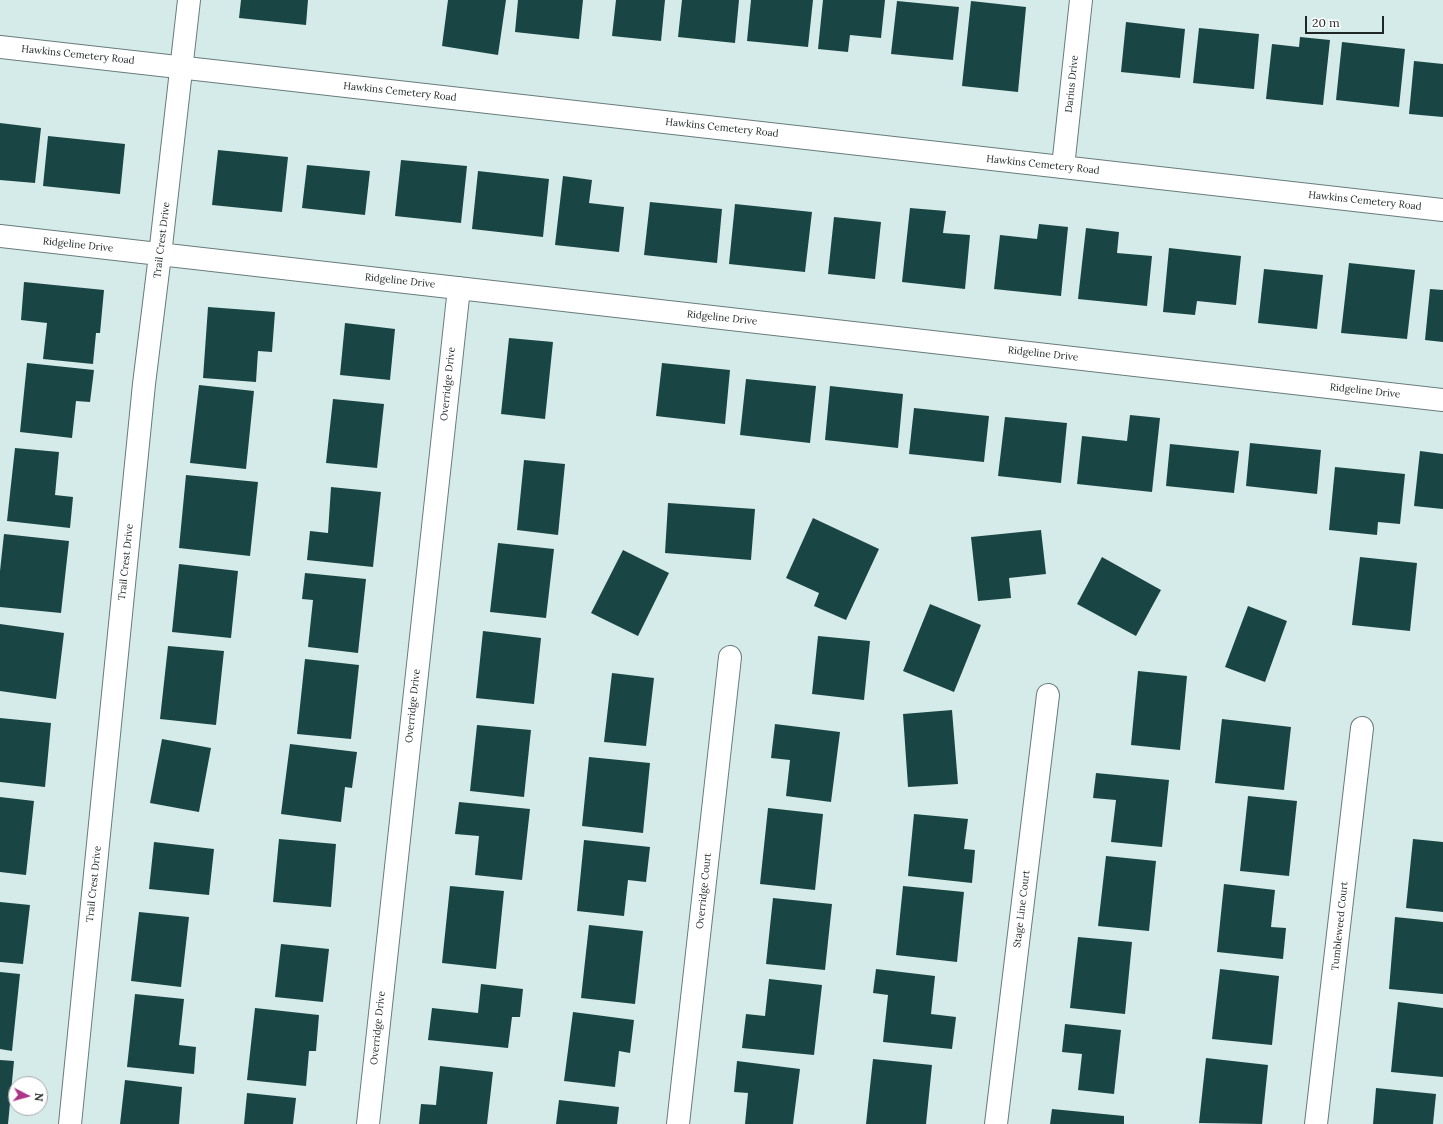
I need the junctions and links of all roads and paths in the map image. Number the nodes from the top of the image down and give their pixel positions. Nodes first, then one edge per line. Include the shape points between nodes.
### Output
1 (189, 0) edge
2 (1081, 0) edge
3 (0, 47) edge
4 (182, 67) junction
5 (1063, 167) junction
6 (1443, 210) edge
7 (0, 236) edge
8 (160, 254) junction
9 (459, 288) junction
10 (1443, 400) edge
11 (730, 658) dead end
12 (1048, 695) dead end
13 (1362, 728) dead end
14 (70, 1124) edge
15 (368, 1124) edge
16 (678, 1124) edge
17 (996, 1124) edge
18 (1316, 1124) edge

1 - 4 street, Trail Crest Drive
2 - 5 street, Darius Drive
3 - 4 street, Hawkins Cemetery Road
4 - 5 street, Hawkins Cemetery Road
4 - 8 street, Trail Crest Drive
5 - 6 street, Hawkins Cemetery Road
7 - 8 street, Ridgeline Drive
8 - 9 street, Ridgeline Drive
8 - 14 street, Trail Crest Drive via 144,384
9 - 10 street, Ridgeline Drive
9 - 15 street, Overridge Drive
11 - 16 street, Overridge Court
12 - 17 street, Stage Line Court
13 - 18 street, Tumbleweed Court

